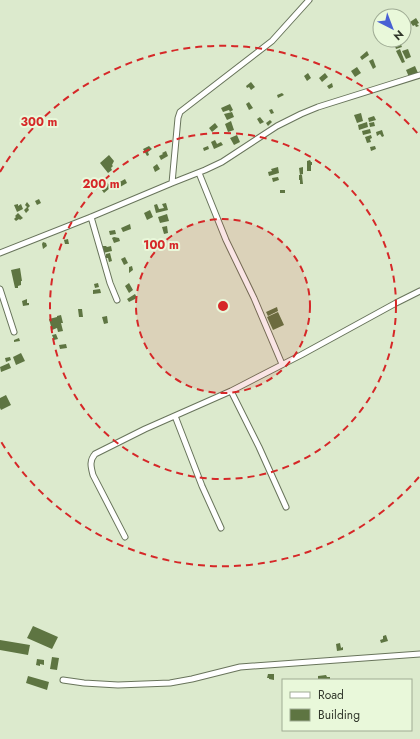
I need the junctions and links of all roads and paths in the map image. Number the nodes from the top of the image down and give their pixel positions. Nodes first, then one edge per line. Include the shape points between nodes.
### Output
1 (309, 0) edge
2 (420, 75) edge
3 (199, 172) junction
4 (172, 183) junction
5 (91, 217) junction
6 (0, 254) edge
7 (0, 289) edge
8 (420, 291) edge
9 (117, 300) dead end
10 (14, 332) dead end
11 (282, 364) junction
12 (231, 391) junction
13 (175, 416) junction
14 (286, 507) dead end
15 (221, 528) dead end
16 (124, 537) dead end
17 (420, 654) edge
18 (63, 680) dead end

1 - 4 street via 272,41 180,112
2 - 3 street via 301,114 277,126 222,162
3 - 4 street
3 - 11 street via 226,240
4 - 5 street
5 - 6 street
5 - 9 street
7 - 10 street
8 - 11 street
11 - 12 street
12 - 13 street
12 - 14 street
13 - 15 street
13 - 16 street via 95,454 91,462 93,475
17 - 18 street via 240,667 170,682 118,684

